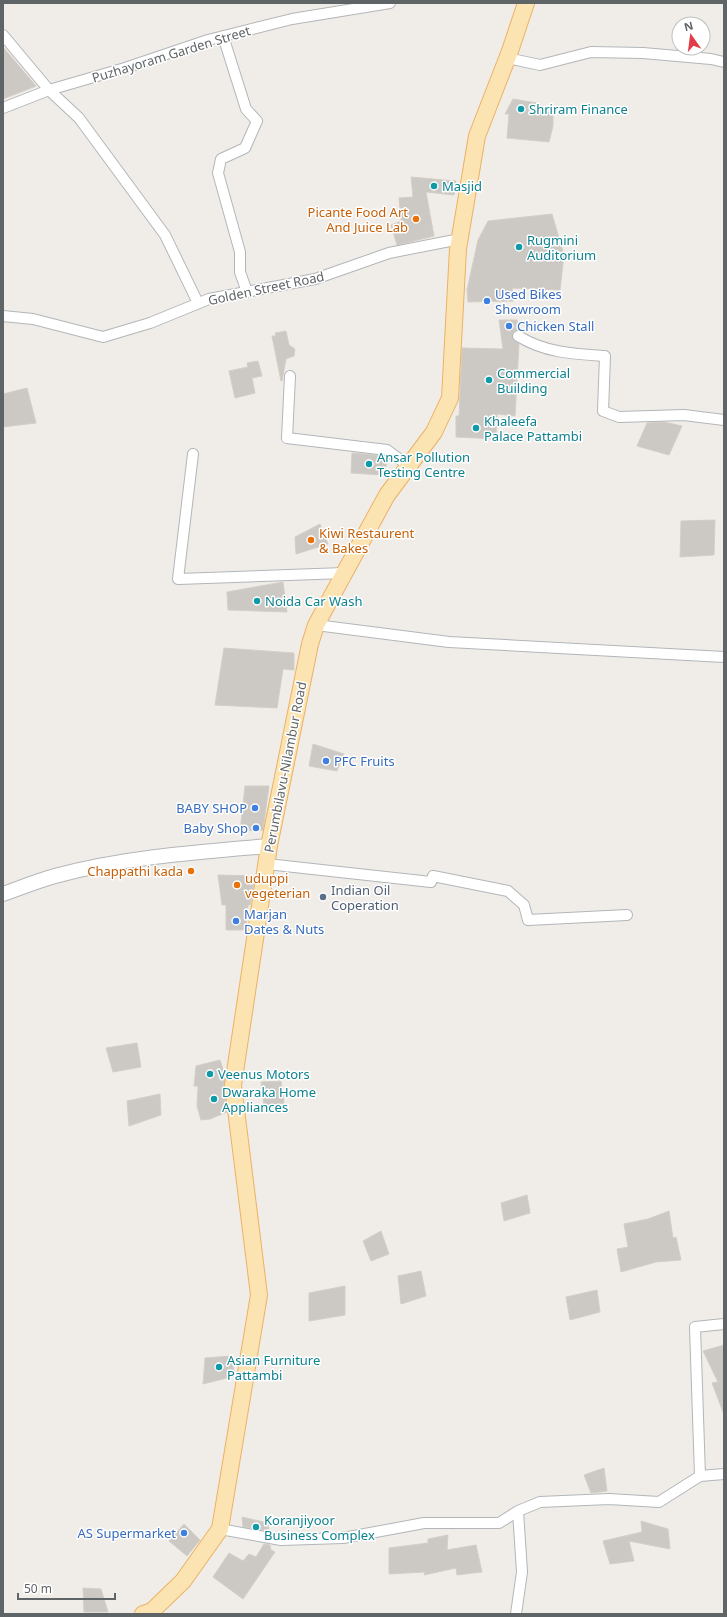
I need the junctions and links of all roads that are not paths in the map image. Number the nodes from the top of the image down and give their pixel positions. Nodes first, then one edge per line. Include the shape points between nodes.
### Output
1 (390, 3) edge
2 (526, 3) edge
3 (3, 35) edge
4 (223, 36) junction
5 (507, 58) junction
6 (724, 62) edge
7 (49, 90) junction
8 (3, 108) edge
9 (460, 239) junction
10 (247, 292) junction
11 (198, 303) junction
12 (3, 316) edge
13 (518, 336) dead end
14 (290, 376) dead end
15 (724, 420) edge
16 (193, 454) dead end
17 (409, 466) junction
18 (344, 574) junction
19 (316, 624) junction
20 (724, 657) edge
21 (269, 846) junction
22 (267, 864) junction
23 (3, 894) edge
24 (627, 915) dead end
25 (724, 1324) edge
26 (724, 1474) edge
27 (700, 1476) junction
28 (518, 1511) junction
29 (220, 1529) junction
30 (144, 1614) edge
31 (516, 1614) edge

1 - 4 street, Puzhayoram Garden Street via 292,19
2 - 5 main road, Perumbilavu-Nilambur Road
3 - 7 street
4 - 7 street, Puzhayoram Garden Street
4 - 10 street via 246,109 257,121 245,148 221,159 218,173 240,252 240,272
5 - 6 street via 540,65 592,52 711,58
5 - 9 main road, Perumbilavu-Nilambur Road via 477,136
7 - 8 street, Puzhayoram Garden Street
7 - 11 street via 79,118 165,235
9 - 10 street, Golden Street Road via 390,253 315,279
9 - 17 main road, Perumbilavu-Nilambur Road via 450,398 434,432
10 - 11 street, Golden Street Road
11 - 12 street, Golden Street Road via 150,323 103,337 33,319
13 - 15 street via 533,345 563,354 605,356 603,411 619,417 684,415
14 - 17 street via 287,438 387,450
16 - 18 street via 178,579
17 - 18 main road, Perumbilavu-Nilambur Road via 387,495
18 - 19 main road, Perumbilavu-Nilambur Road
19 - 20 street via 449,642
19 - 21 main road, Perumbilavu-Nilambur Road
21 - 22 main road, Perumbilavu-Nilambur Road
21 - 23 main road via 170,855 106,865 55,876
22 - 24 street via 431,882 432,876 508,891 524,905 528,920
22 - 29 main road, Perumbilavu-Nilambur Road via 233,1085 259,1295
25 - 27 street via 695,1326
26 - 27 street
27 - 28 street via 659,1502 609,1499 540,1502
28 - 29 street via 499,1523 424,1523 343,1538 281,1540
28 - 31 street via 522,1572
29 - 30 main road, Perumbilavu-Nilambur Road via 183,1581 152,1611

